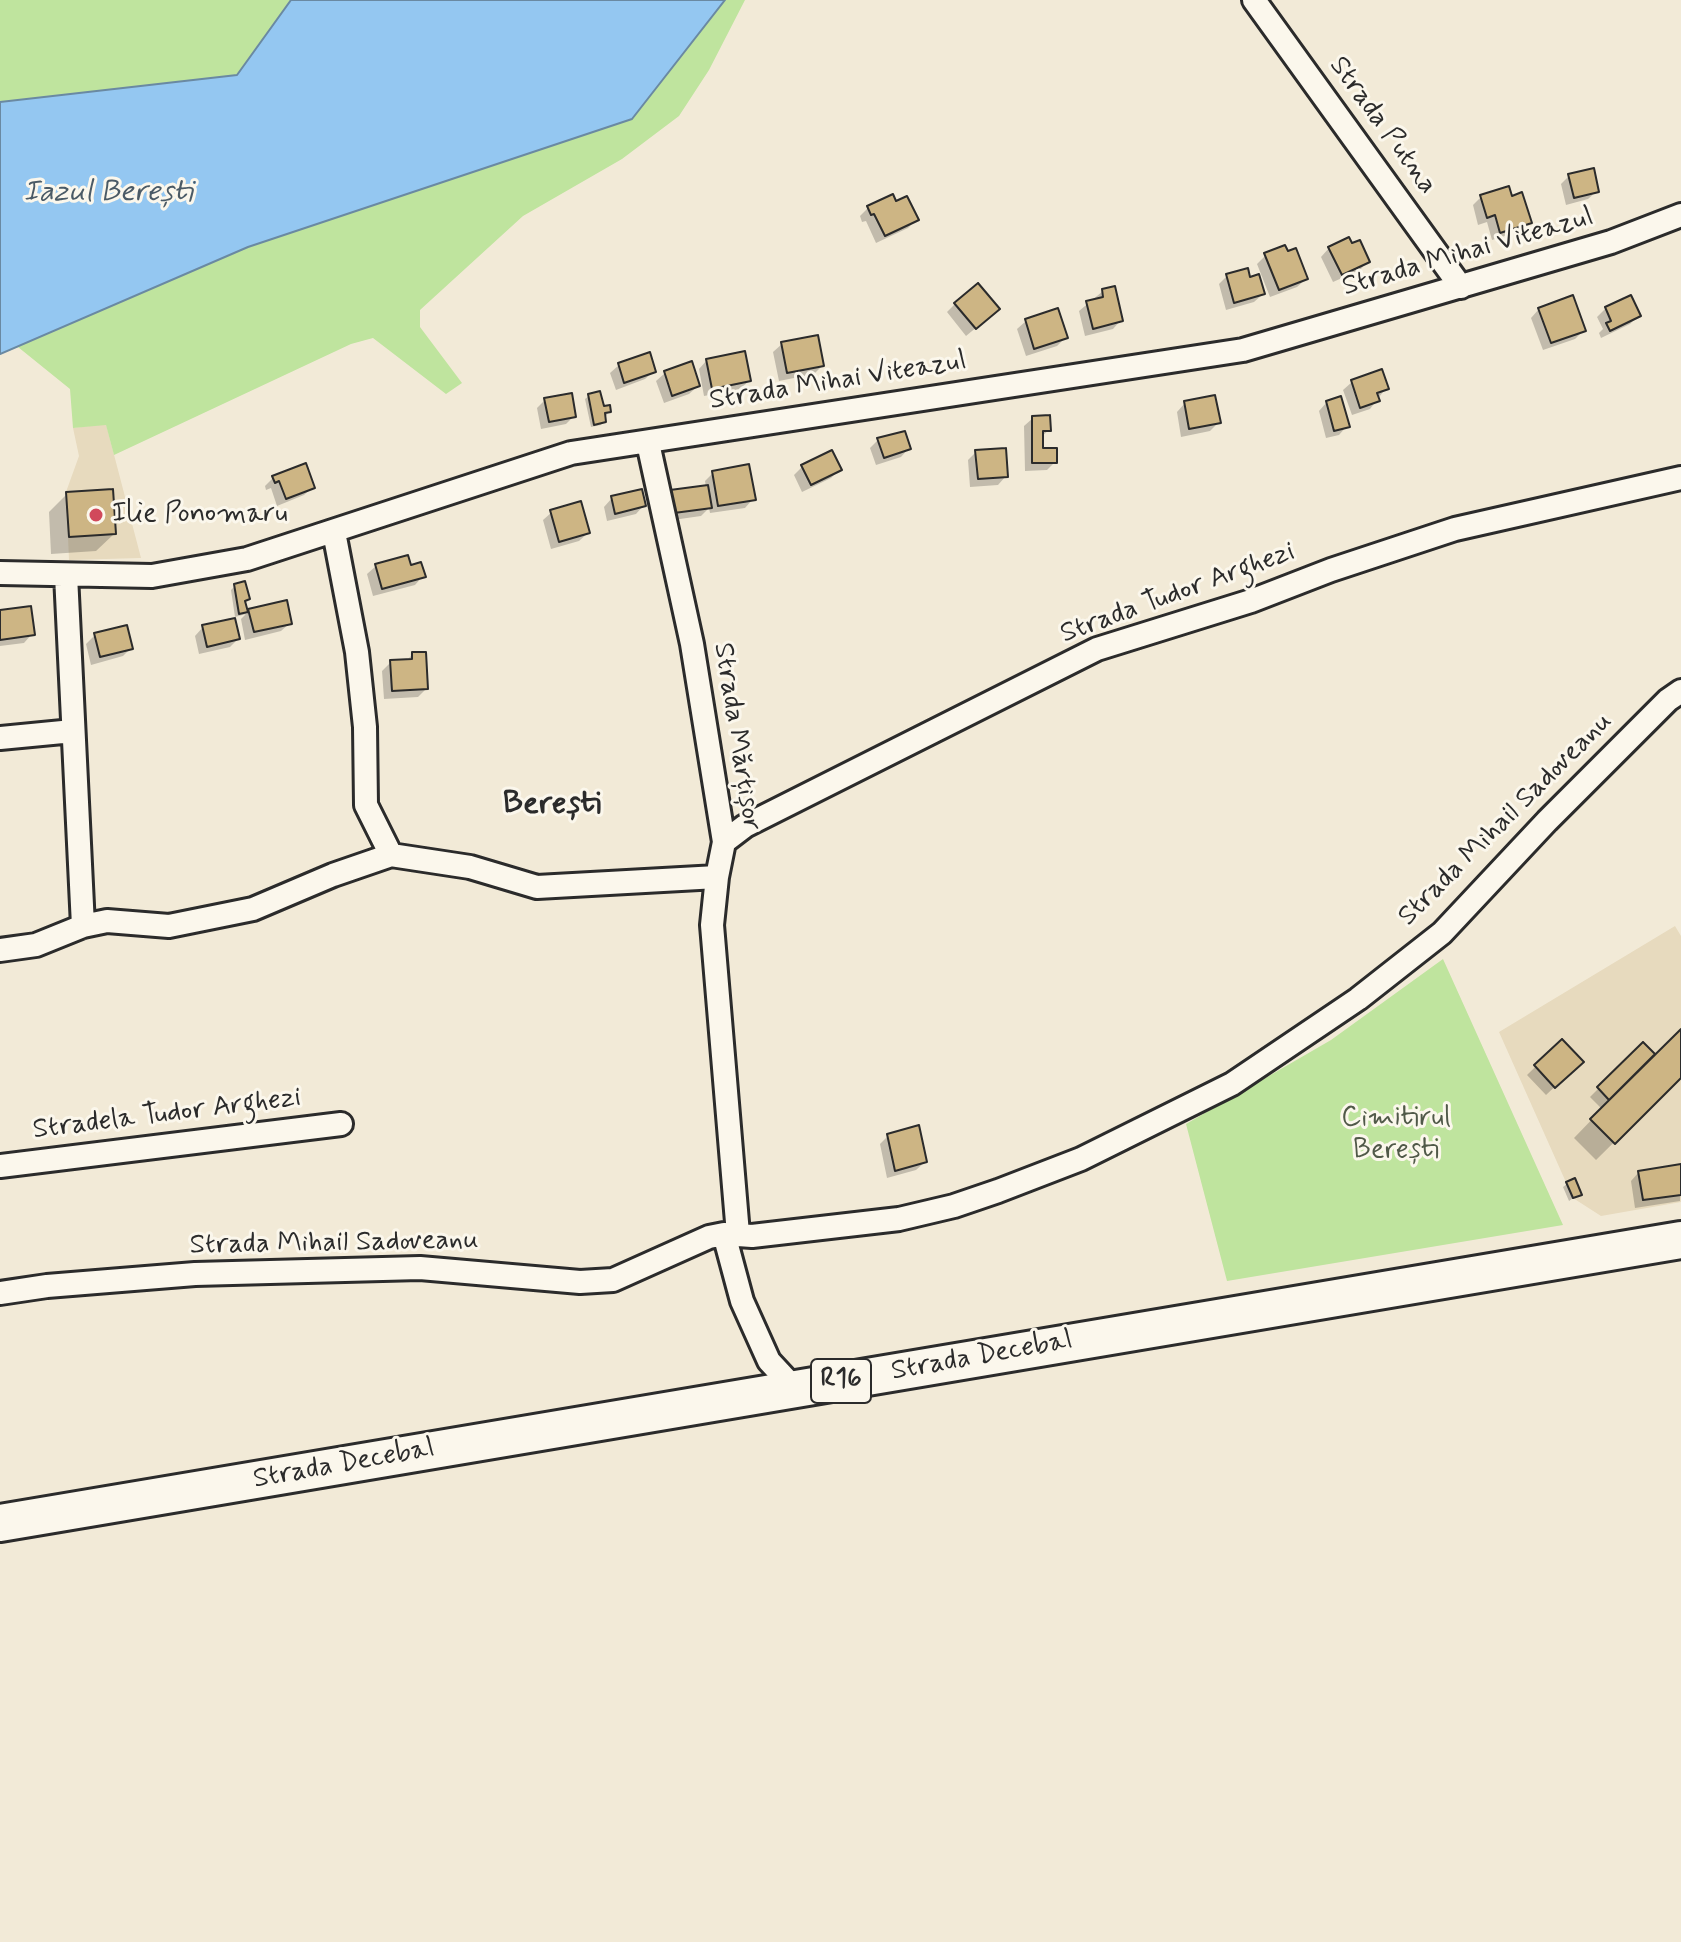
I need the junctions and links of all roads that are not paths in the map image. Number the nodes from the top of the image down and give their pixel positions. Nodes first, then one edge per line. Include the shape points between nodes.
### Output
1 (1254, 0) edge
2 (1681, 215) edge
3 (1461, 287) junction
4 (648, 443) junction
5 (1681, 478) edge
6 (334, 532) junction
7 (0, 573) edge
8 (66, 575) junction
9 (1681, 691) edge
10 (73, 731) junction
11 (0, 738) edge
12 (724, 842) junction
13 (391, 855) junction
14 (717, 877) junction
15 (83, 926) junction
16 (0, 950) edge
17 (341, 1124) dead end
18 (0, 1166) edge
19 (731, 1234) junction
20 (1681, 1240) edge
21 (0, 1293) edge
22 (795, 1389) junction
23 (0, 1523) edge

1 - 3 street, Strada Putna
2 - 3 street, Strada Mihai Viteazul
3 - 4 street, Strada Mihai Viteazul via 1243,350
4 - 6 street, Strada Mihai Viteazul via 571,453
4 - 12 street, Strada Mărțișor via 692,644
5 - 12 street, Strada Tudor Arghezi via 1455,529 1097,649 745,826
6 - 8 street, Strada Mihai Viteazul via 247,559 152,576
6 - 13 street via 357,652 366,805
7 - 8 street, Strada Mihai Viteazul
8 - 10 street
9 - 19 street, Strada Mihail Sadoveanu via 1442,933 1358,999 1232,1084 1081,1159 954,1206 899,1219
10 - 11 street
10 - 15 street
12 - 14 street, Strada Mărțișor
13 - 14 street via 470,867 537,887
13 - 15 street via 253,909 169,926 107,921
14 - 19 street, Strada Mărțișor via 712,925
15 - 16 street via 36,945
17 - 18 street, Stradela Tudor Arghezi
19 - 21 street, Strada Mihail Sadoveanu via 690,1244 613,1280 580,1282 420,1268 195,1274
19 - 22 street, Strada Mărțișor via 742,1301 769,1361
20 - 22 main road, Strada Decebal / R16
22 - 23 main road, Strada Decebal / R16

